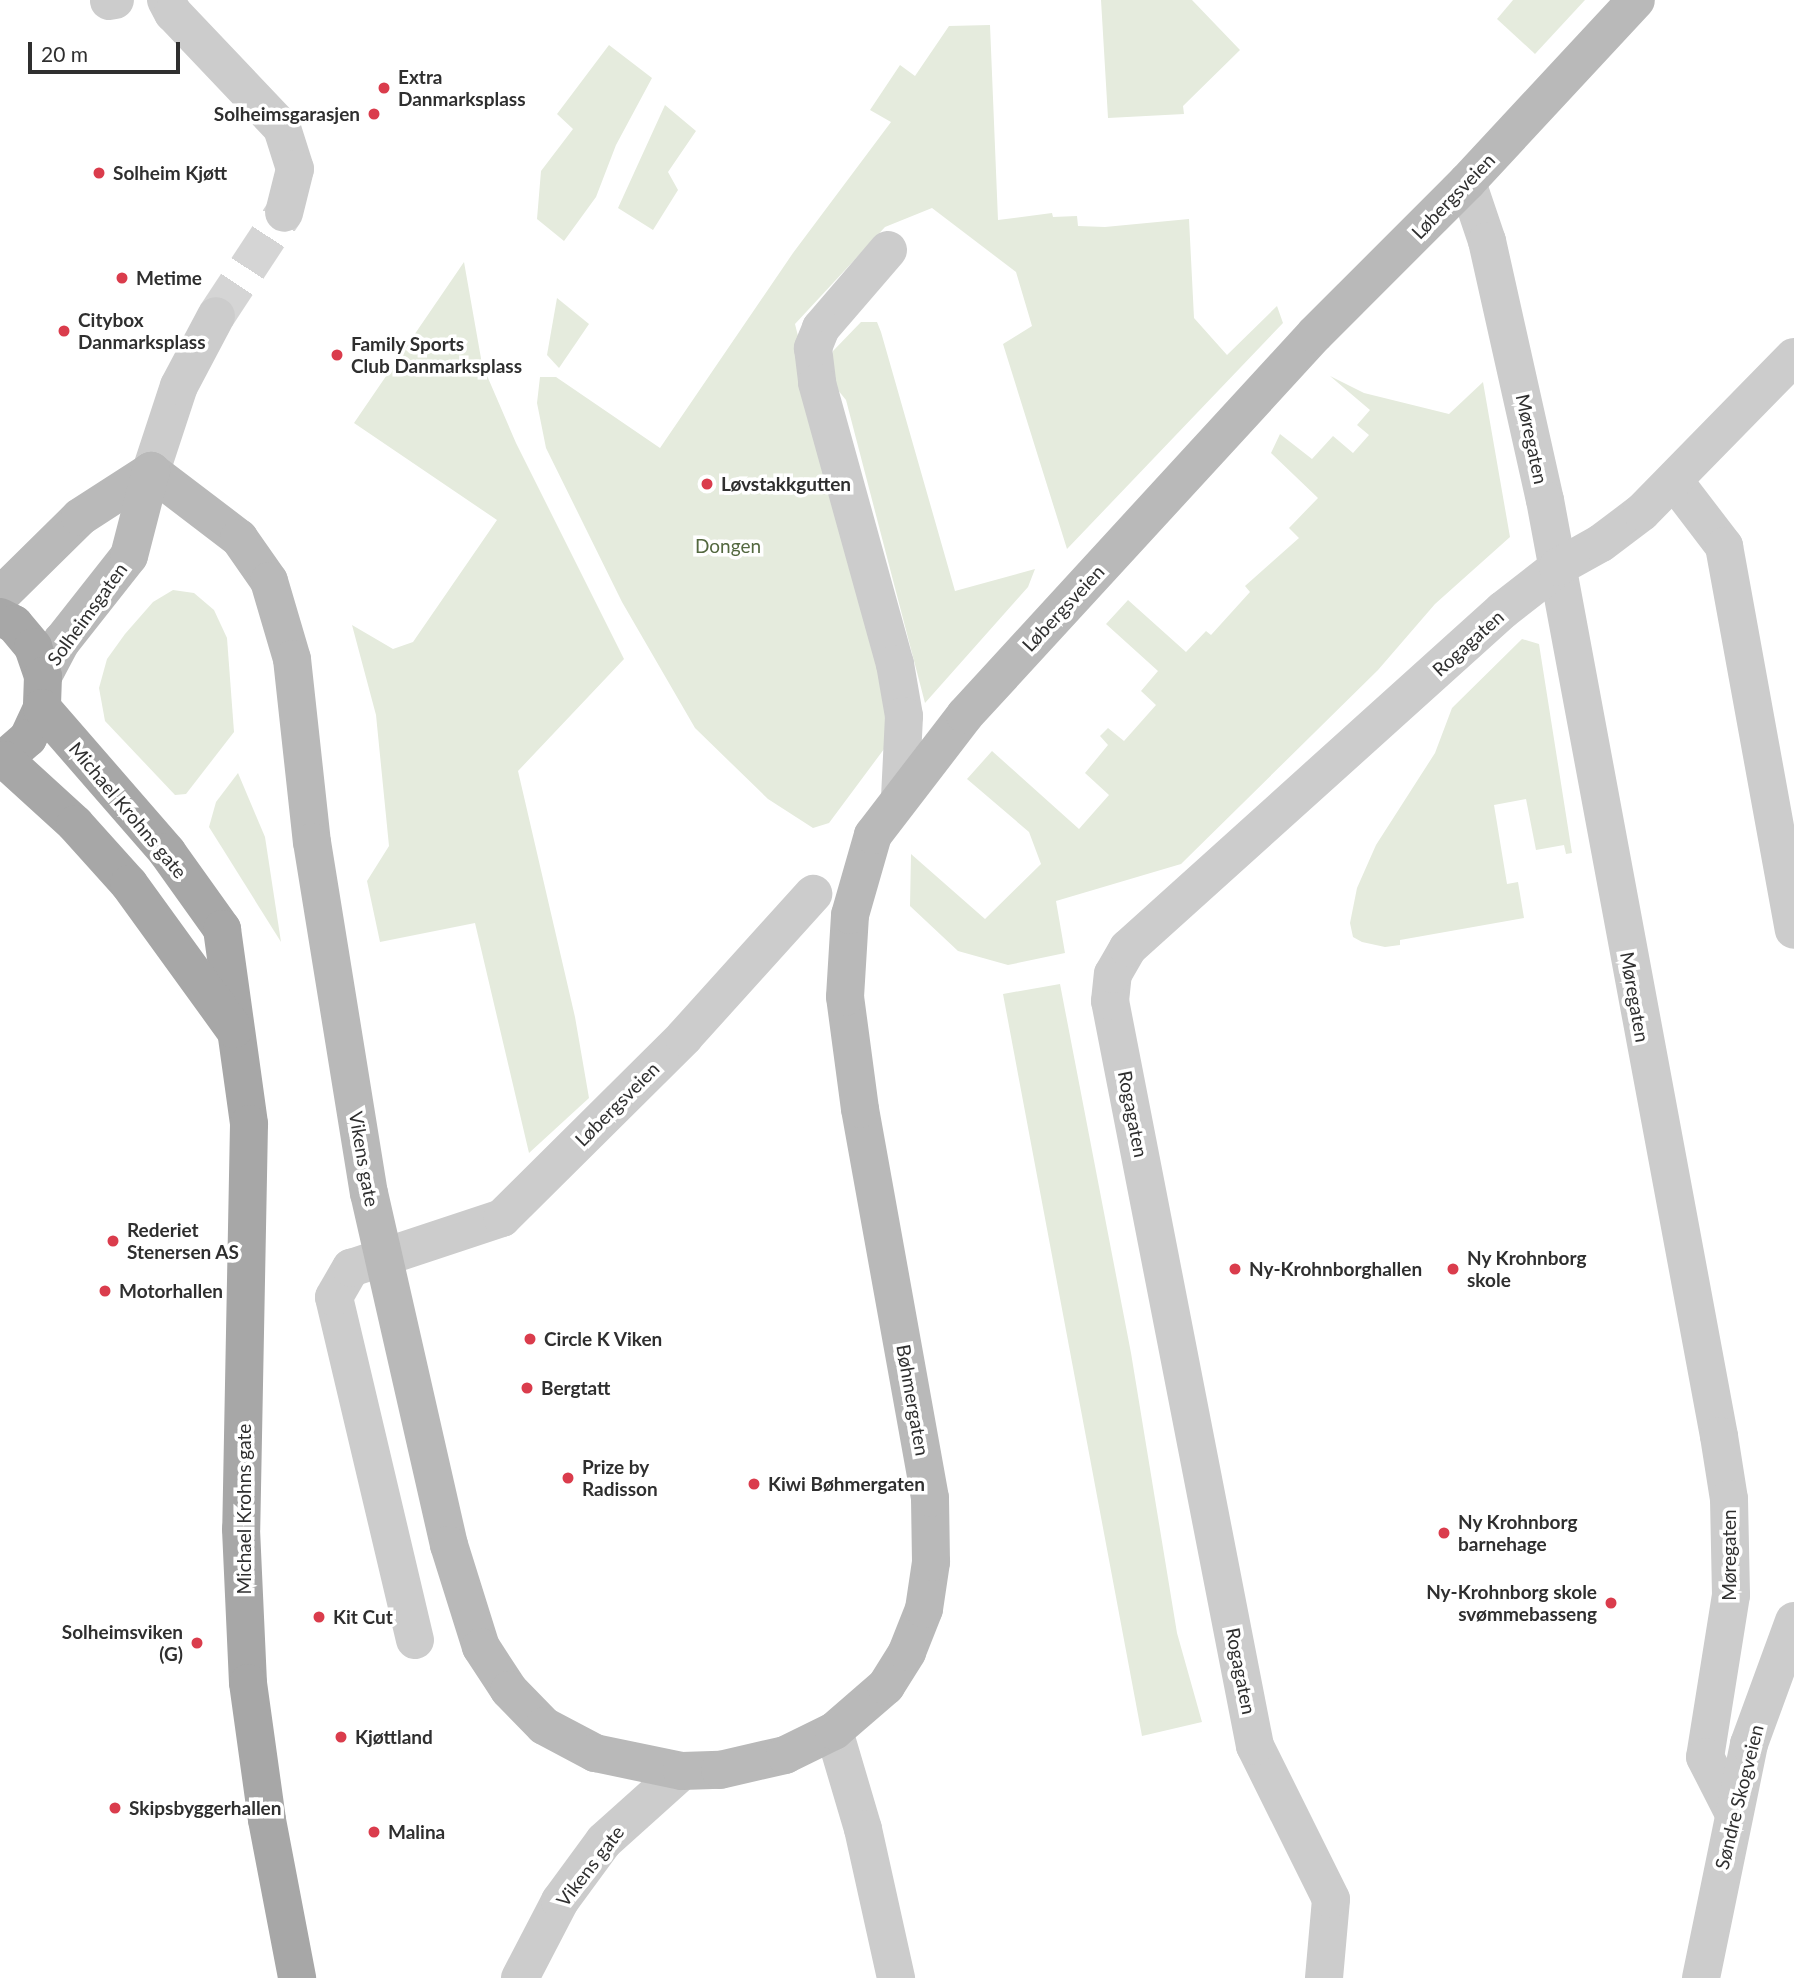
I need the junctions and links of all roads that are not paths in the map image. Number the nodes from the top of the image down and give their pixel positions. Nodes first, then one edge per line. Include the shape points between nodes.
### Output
1 (166, 0) edge
2 (1636, 0) edge
3 (1468, 182) junction
4 (284, 213) tunnel mouth
5 (888, 250) dead end
6 (216, 316) tunnel mouth
7 (1794, 357) edge
8 (151, 471) junction
9 (1675, 482) junction
10 (1558, 567) junction
11 (0, 596) edge
12 (0, 617) edge
13 (42, 692) junction
14 (2, 761) edge
15 (900, 797) junction
16 (813, 894) dead end
17 (1794, 930) edge
18 (239, 1036) junction
19 (384, 1258) junction
20 (1794, 1621) edge
21 (415, 1640) dead end
22 (834, 1731) junction
23 (682, 1771) junction
24 (1732, 1810) junction
25 (297, 1978) edge
26 (520, 1978) edge
27 (896, 1978) edge
28 (1324, 1978) edge
29 (1701, 1978) edge

1 - 4 street via 173,13 282,128 295,169
2 - 3 street, Løbergsveien
3 - 10 street, Møregaten via 1515,357
3 - 15 street, Løbergsveien via 1306,343 965,715
5 - 15 street via 821,328 813,348 817,383 895,664 904,716
6 - 8 street, Solheimsgaten via 179,386
7 - 9 street, Rogagaten
8 - 11 street via 80,517
8 - 13 street, Solheimsgaten via 129,556 62,641
8 - 19 street, Vikens gate via 239,538 269,581 292,659 314,855 369,1193
9 - 10 street, Rogagaten via 1601,543
9 - 17 street via 1724,545
10 - 24 street, Møregaten via 1729,1499 1731,1595 1705,1757 1707,1770
10 - 28 street, Rogagaten via 1503,610 1128,948 1113,974 1110,1001 1255,1746 1331,1899
12 - 13 main road, Michael Krohns gate via 14,624 33,647
13 - 14 main road via 28,738
13 - 18 main road, Michael Krohns gate via 222,929
14 - 18 main road, Michael Krohns gate via 75,824 129,884
15 - 22 street, Bøhmergaten via 873,835 858,877 850,915 845,997 860,1109 930,1498 931,1562 924,1609 907,1652 886,1686
16 - 19 street, Løbergsveien via 684,1037 502,1218
18 - 25 main road, Michael Krohns gate via 249,1124 241,1529 248,1683 267,1820
19 - 21 street, Løbergsveien via 351,1268 334,1297
19 - 23 street, Vikens gate via 449,1545 481,1647 509,1690 544,1726 595,1753
20 - 24 street, Søndre Skogveien via 1749,1744
22 - 23 street, Vikens gate via 752,1765
22 - 27 street via 863,1829
23 - 26 street, Vikens gate via 604,1841 560,1901
24 - 29 street, Søndre Skogveien

